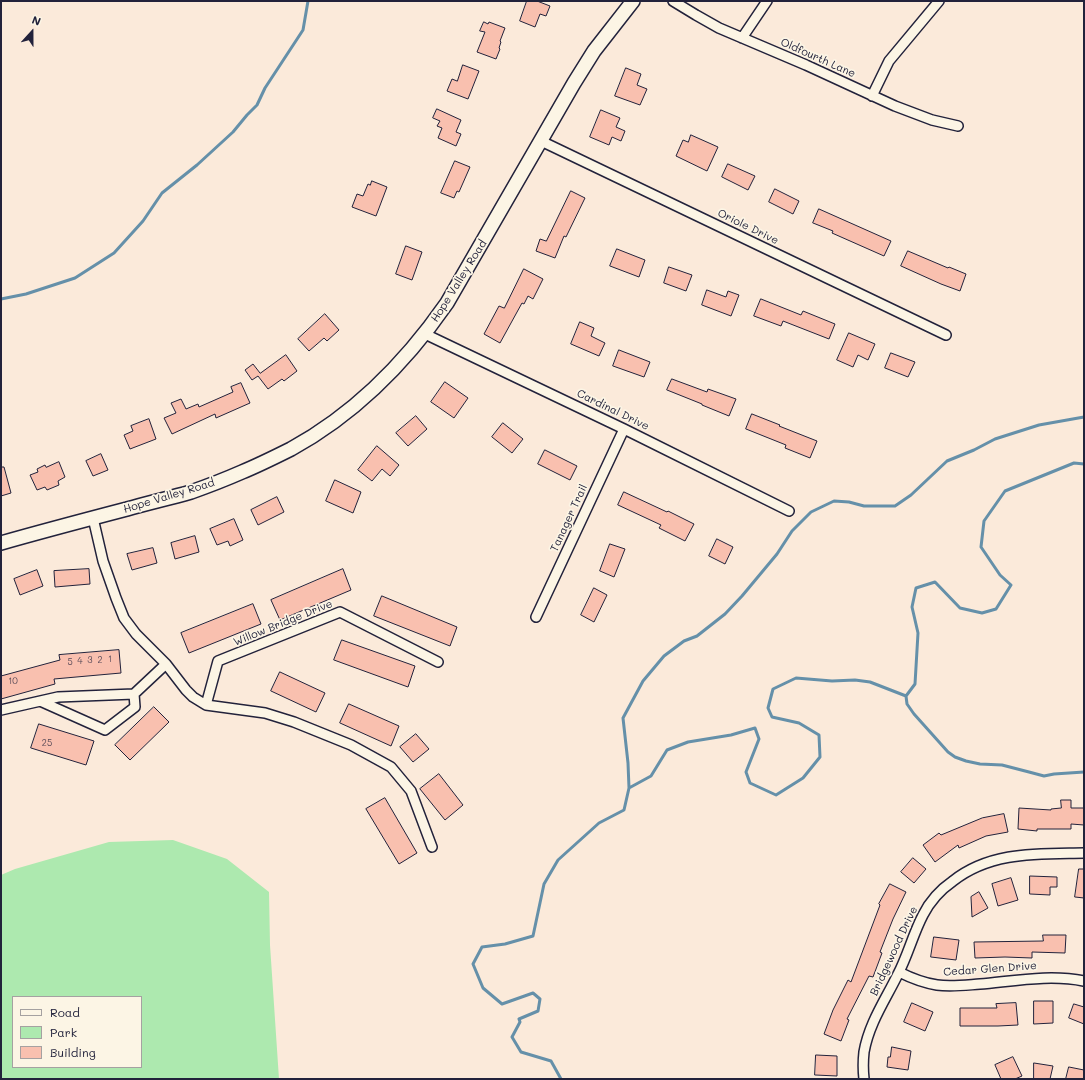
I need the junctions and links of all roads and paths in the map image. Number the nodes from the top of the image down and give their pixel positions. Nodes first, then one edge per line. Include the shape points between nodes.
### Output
1 (633, 1) edge
2 (673, 1) edge
3 (767, 1) edge
4 (939, 1) edge
5 (742, 38) junction
6 (872, 96) junction
7 (958, 126) dead end
8 (541, 141) junction
9 (425, 334) junction
10 (946, 335) dead end
11 (624, 429) junction
12 (790, 511) dead end
13 (94, 518) junction
14 (1, 543) edge
15 (536, 617) dead end
16 (438, 662) dead end
17 (166, 664) junction
18 (134, 694) junction
19 (40, 701) junction
20 (206, 705) junction
21 (1, 710) edge
22 (432, 847) dead end
23 (1084, 853) edge
24 (899, 972) junction
25 (1084, 981) edge
26 (864, 1079) edge

1 - 8 main road, Hope Valley Road via 594,51
2 - 5 street, Oldfourth Lane via 696,16
3 - 5 street
4 - 6 street via 889,61
5 - 6 street, Oldfourth Lane via 806,64
6 - 7 street, Oldfourth Lane via 932,120
8 - 9 main road, Hope Valley Road via 459,285
8 - 10 street, Oriole Drive
9 - 11 street, Cardinal Drive
9 - 13 main road, Hope Valley Road via 367,395 333,422 293,448 192,492
11 - 12 street, Cardinal Drive
11 - 15 street, Tanager Trail
13 - 14 main road, Hope Valley Road
13 - 17 street via 103,561 124,618
16 - 20 street, Willow Bridge Drive via 340,612 218,661
17 - 18 street
17 - 20 street via 186,690
18 - 19 street via 58,697
18 - 19 street via 135,707 105,730
19 - 21 street
20 - 22 street via 265,713 294,722 350,745 391,767 412,791
23 - 24 street, Bridgewood Drive via 1010,856 977,866 960,875 933,898 923,914
24 - 25 street, Cedar Glen Drive via 921,981 954,986 1051,977
24 - 26 street, Bridgewood Drive via 869,1032 864,1051

